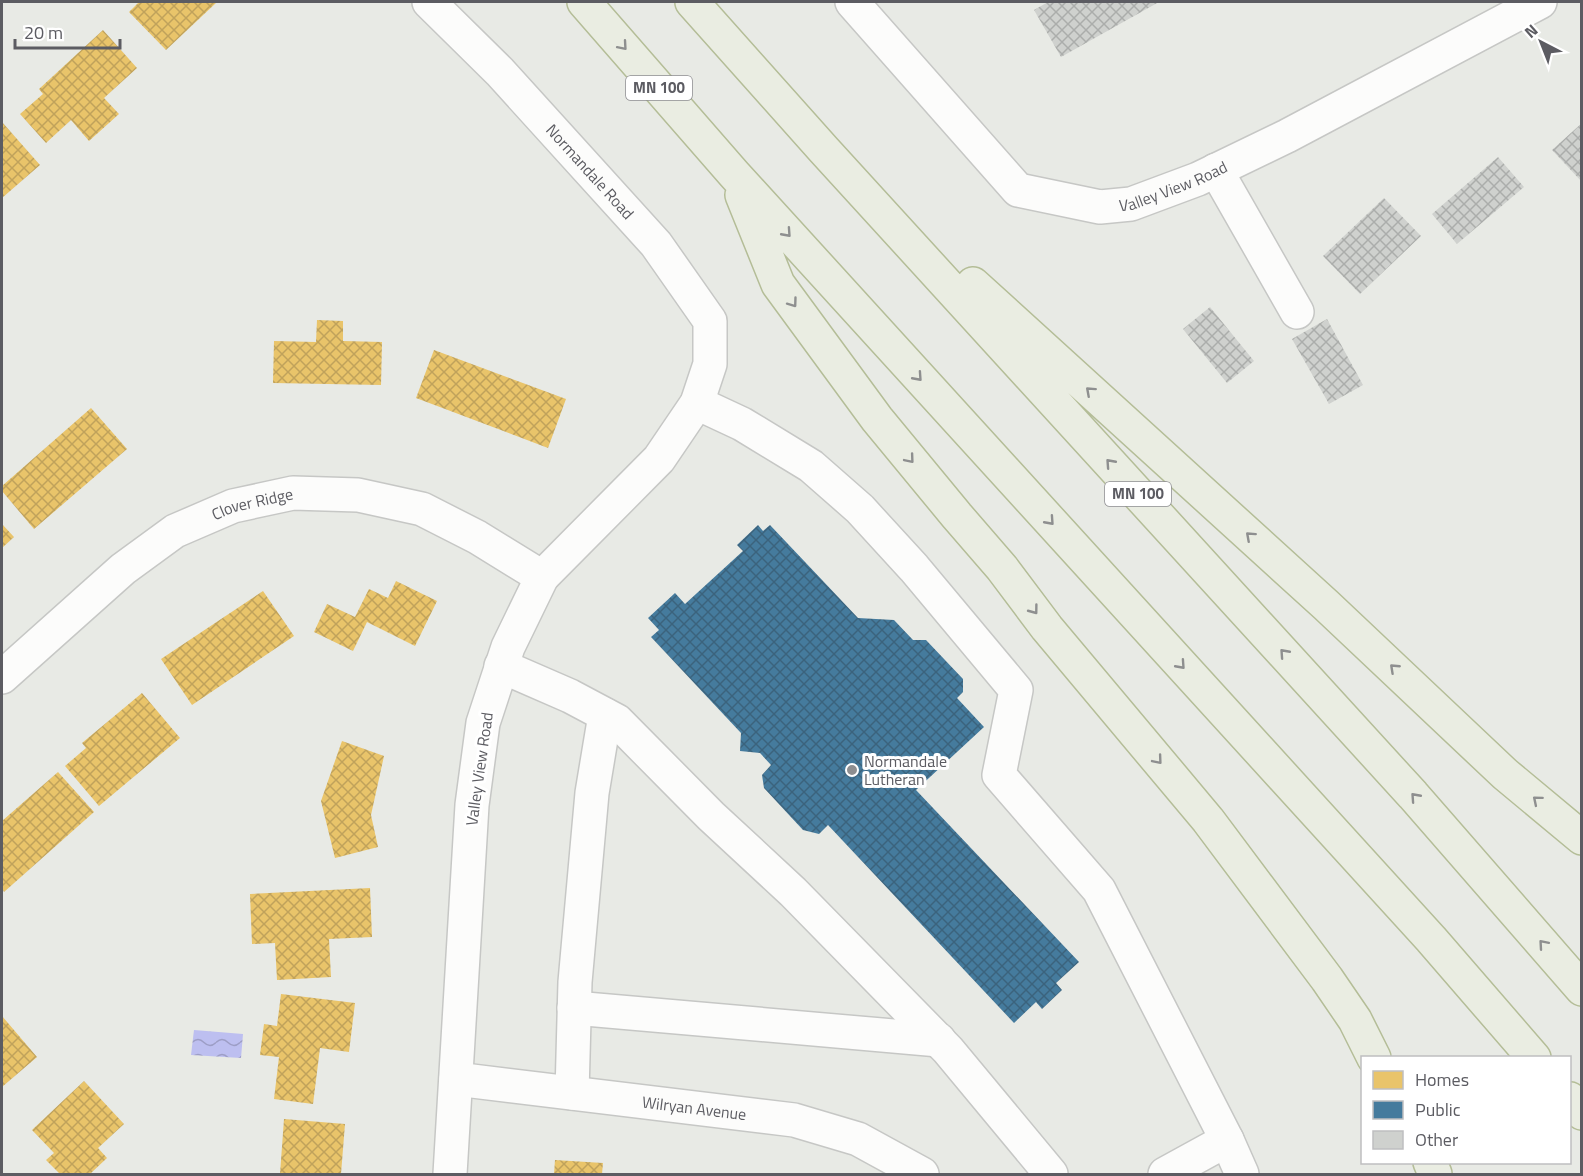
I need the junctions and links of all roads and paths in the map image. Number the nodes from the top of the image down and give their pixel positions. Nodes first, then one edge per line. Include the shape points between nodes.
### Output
1 (429, 2) edge
2 (584, 2) edge
3 (692, 2) edge
4 (852, 2) edge
5 (1540, 2) edge
6 (824, 150) junction
7 (1216, 170) junction
8 (734, 174) junction
9 (1297, 312) dead end
10 (710, 364) joint
11 (698, 403) junction
12 (542, 577) junction
13 (501, 666) junction
14 (2, 677) edge
15 (605, 715) junction
16 (1581, 838) edge
17 (1581, 989) edge
18 (574, 1008) junction
19 (939, 1040) junction
20 (1373, 1056) edge
21 (1532, 1056) edge
22 (456, 1079) junction
23 (572, 1093) junction
24 (1571, 1101) edge
25 (1581, 1113) edge
26 (1227, 1140) junction
27 (450, 1174) edge
28 (922, 1174) edge
29 (1050, 1174) edge
30 (1165, 1174) edge
31 (1242, 1174) edge

1 - 10 street, Normandale Road via 500,72 656,244 710,321
2 -> 8 highway, MN 100
3 - 6 highway, MN 100
4 - 7 street, Valley View Road via 1018,190 1100,207 1120,205
5 - 7 street, Valley View Road
16 -> 6 highway via 1506,774 1326,605
17 -> 6 highway, MN 100 via 1413,795
7 - 9 street
8 -> 20 highway via 778,284 877,419 1208,820 1327,979 1355,1020
8 -> 21 highway, MN 100 via 1431,939
10 - 11 street, Valley View Road
11 - 12 street, Valley View Road via 659,459
11 - 26 street via 742,424 811,466 860,509 1016,690 999,775 1099,890
12 - 13 street, Valley View Road
12 - 14 street, Clover Ridge via 422,509 358,495 293,493 233,506 175,531 123,569
13 - 15 street
13 - 22 street, Valley View Road via 483,723 472,805
15 - 18 street via 592,793
15 - 19 street via 617,721 793,892
18 - 19 street
18 - 23 street
19 - 29 street
22 - 23 street, Wilryan Avenue
22 - 27 street, Valley View Road
23 - 28 street, Wilryan Avenue via 794,1120 858,1139
24 - 25 highway
26 - 30 street
26 - 31 street

